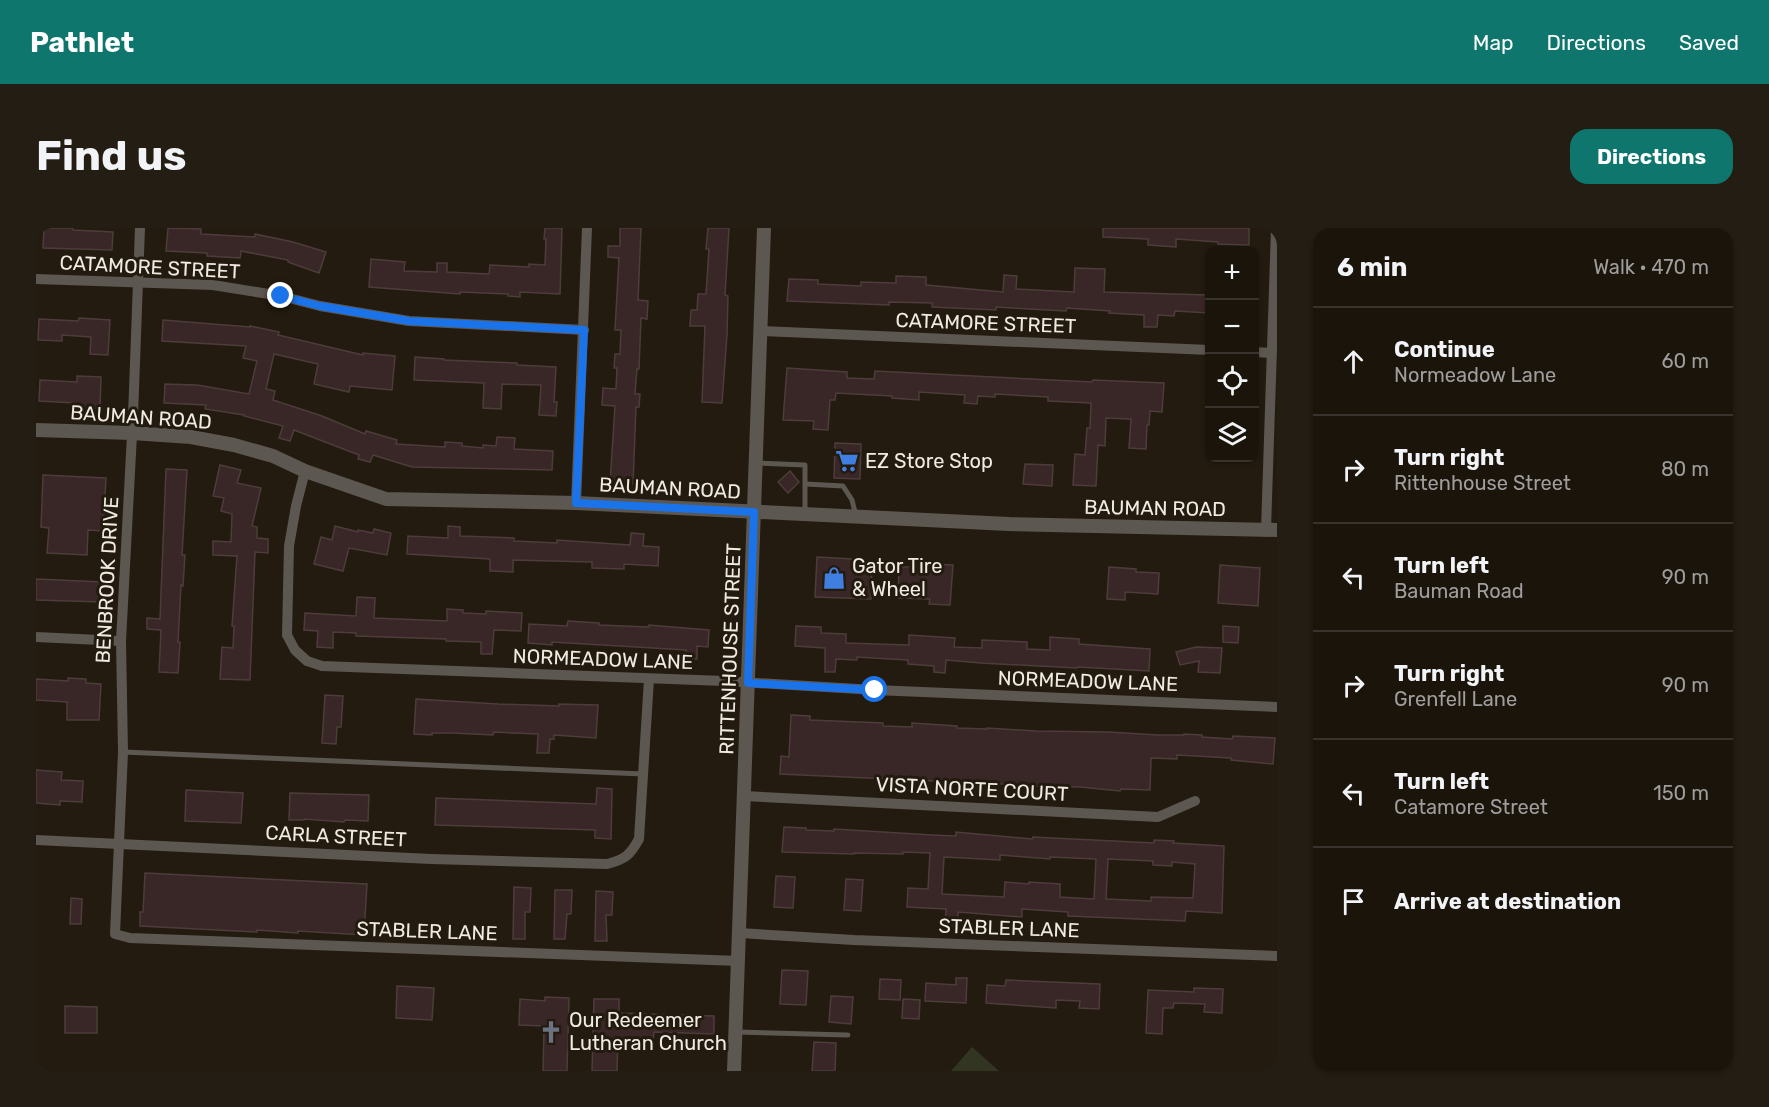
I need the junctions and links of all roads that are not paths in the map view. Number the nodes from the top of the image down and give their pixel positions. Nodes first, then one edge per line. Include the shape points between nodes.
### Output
1 (140, 228) edge
2 (586, 228) edge
3 (764, 228) edge
4 (1276, 228) edge
5 (36, 279) edge
6 (138, 282) junction
7 (584, 330) junction
8 (760, 331) junction
9 (1205, 350) edge
10 (1259, 352) edge
11 (1271, 353) junction
12 (36, 430) edge
13 (132, 433) junction
14 (756, 463) junction
15 (305, 471) junction
16 (806, 484) junction
17 (576, 503) junction
18 (754, 512) junction
19 (805, 515) junction
20 (856, 517) junction
21 (1271, 529) edge
22 (36, 638) edge
23 (121, 641) junction
24 (648, 679) junction
25 (748, 683) junction
26 (1277, 707) edge
27 (123, 752) junction
28 (643, 774) junction
29 (744, 796) junction
30 (1195, 801) dead end
31 (36, 840) edge
32 (120, 843) junction
33 (740, 933) junction
34 (115, 934) joint
35 (1277, 956) edge
36 (738, 961) junction
37 (736, 1032) junction
38 (848, 1035) dead end
39 (734, 1071) edge

1 - 6 street, BENBROOK DRIVE
2 - 7 street
3 - 8 street, RITTENHOUSE STREET
4 - 11 street
5 - 6 street, CATAMORE STREET
6 - 7 street, CATAMORE STREET via 244,289 409,321
6 - 13 street, BENBROOK DRIVE
7 - 17 street
8 - 9 street, CATAMORE STREET
8 - 14 street, RITTENHOUSE STREET
10 - 11 street
11 - 21 street
12 - 13 street, BAUMAN ROAD
13 - 15 street, BAUMAN ROAD via 234,445 273,456
13 - 23 street, BENBROOK DRIVE
14 - 16 lane via 805,465
14 - 18 street, RITTENHOUSE STREET
15 - 17 street, BAUMAN ROAD via 386,499
15 - 24 street, NORMEADOW LANE via 289,546 286,616 287,635 295,650 308,661 322,666
16 - 19 lane
16 - 20 lane via 843,486
17 - 18 street, BAUMAN ROAD
18 - 19 street, BAUMAN ROAD
18 - 25 street, RITTENHOUSE STREET
19 - 20 street, BAUMAN ROAD
20 - 21 street, BAUMAN ROAD
22 - 23 street
23 - 27 street, BENBROOK DRIVE
24 - 25 street, NORMEADOW LANE
24 - 28 street
25 - 26 street, NORMEADOW LANE
25 - 29 street, RITTENHOUSE STREET
27 - 28 lane
27 - 32 street, BENBROOK DRIVE
28 - 32 street, CARLA STREET via 639,839 631,853 607,864
29 - 30 street, VISTA NORTE COURT via 1158,817
29 - 33 street, RITTENHOUSE STREET
31 - 32 street, CARLA STREET
32 - 34 street, BENBROOK DRIVE
33 - 35 street, STABLER LANE
33 - 36 street, RITTENHOUSE STREET
34 - 36 street, STABLER LANE via 130,938
36 - 37 street, RITTENHOUSE STREET
37 - 38 lane
37 - 39 street, RITTENHOUSE STREET

